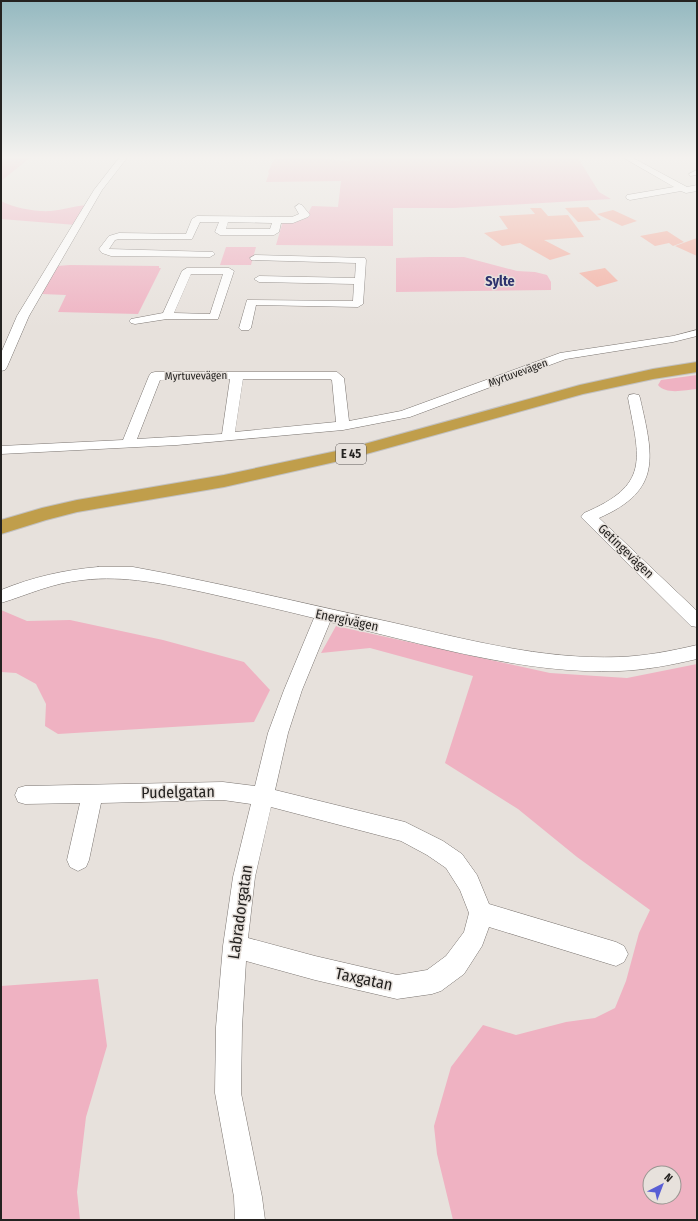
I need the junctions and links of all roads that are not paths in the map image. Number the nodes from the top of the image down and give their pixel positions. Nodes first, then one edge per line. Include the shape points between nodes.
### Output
1 (83, 215) edge
2 (304, 215) edge
3 (225, 219) junction
4 (276, 220) junction
5 (210, 254) dead end
6 (255, 258) dead end
7 (359, 281) junction
8 (251, 302) junction
9 (167, 316) junction
10 (135, 321) dead end
11 (245, 328) dead end
12 (697, 333) edge
13 (697, 361) edge
14 (1, 367) edge
15 (697, 367) edge
16 (237, 375) junction
17 (634, 398) dead end
18 (343, 426) junction
19 (228, 437) junction
20 (128, 444) junction
21 (1, 450) edge
22 (1, 517) edge
23 (1, 527) edge
24 (1, 597) edge
25 (324, 614) junction
26 (697, 621) edge
27 (697, 652) edge
28 (92, 794) junction
29 (25, 795) dead end
30 (263, 796) junction
31 (78, 860) dead end
32 (481, 913) junction
33 (235, 946) junction
34 (616, 954) dead end
35 (250, 1220) edge

1 - 14 street via 23,316
2 - 4 street via 293,220
3 - 4 street
3 - 4 street via 220,232 274,232
3 - 5 street via 197,219 188,237 116,236 110,239 104,249 111,253
6 - 7 street via 361,260
7 - 8 street via 260,275
7 - 8 street via 358,304
8 - 11 street
9 - 9 street via 187,271 229,271 214,317
9 - 10 street
12 - 18 street, Myrtuvevägen via 564,356 405,414
13 - 22 highway, E 45 via 574,384 344,448 77,498
15 - 23 highway, E 45 via 580,390 348,454 271,472 77,506
16 - 18 street, Myrtuvevägen via 336,376
16 - 19 street, Myrtuvevägen
16 - 20 street, Myrtuvevägen via 155,376
17 - 26 street, Getingevägen via 642,450 643,467 640,477 625,497 589,516
18 - 19 street, Myrtuvevägen
19 - 20 street, Myrtuvevägen
20 - 21 street, Myrtuvevägen
24 - 25 street, Energivägen via 68,575 133,573
25 - 27 street, Energivägen via 490,652 554,663 644,663
25 - 30 street, Labradorgatan via 278,733
28 - 29 street, Pudelgatan
28 - 30 street, Pudelgatan via 223,791
28 - 31 street
30 - 32 street via 405,832 435,848 454,861 469,883
30 - 33 street, Labradorgatan via 244,877
32 - 33 street, Taxgatan via 474,938 455,965 432,982 397,987
32 - 34 street
33 - 35 street, Labradorgatan via 229,1027 228,1093

